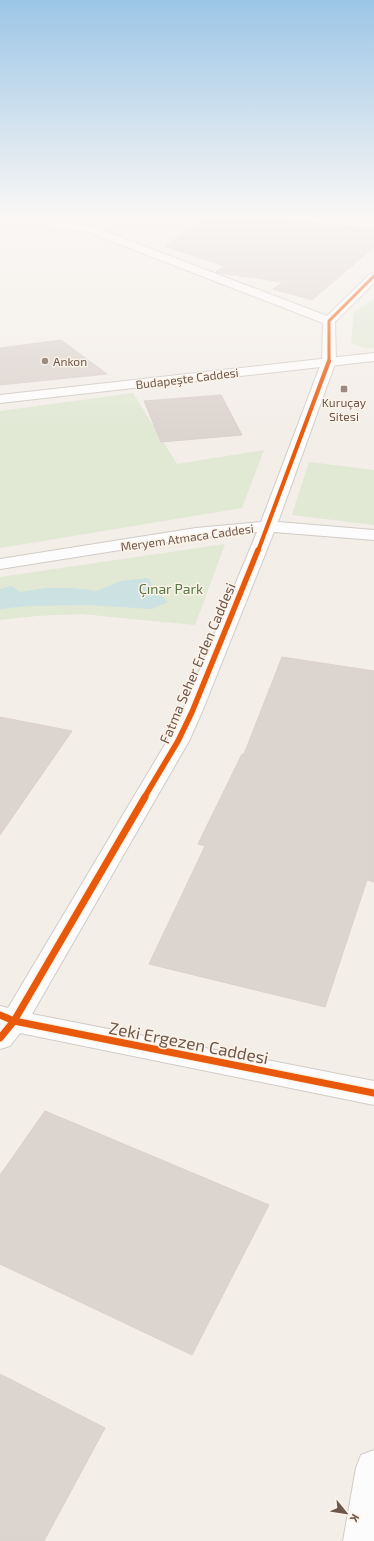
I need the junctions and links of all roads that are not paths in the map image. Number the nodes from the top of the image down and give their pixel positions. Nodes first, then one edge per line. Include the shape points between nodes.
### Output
1 (243, 288) edge
2 (362, 288) edge
3 (329, 321) junction
4 (374, 357) edge
5 (329, 361) junction
6 (0, 400) edge
7 (268, 526) junction
8 (374, 536) edge
9 (0, 564) edge
10 (5, 1025) edge
11 (374, 1093) edge
12 (374, 1468) edge
13 (362, 1541) edge

1 - 3 street
2 - 3 street
3 - 5 street
4 - 5 street, Budapeşte Caddesi
5 - 6 street, Budapeşte Caddesi
5 - 7 street, Fatma Seher Erden Caddesi
7 - 8 street, Meryem Atmaca Caddesi
7 - 9 street, Meryem Atmaca Caddesi via 196,533
7 - 10 street, Fatma Seher Erden Caddesi via 178,741
10 - 11 street, Zeki Ergezen Caddesi
12 - 13 street

